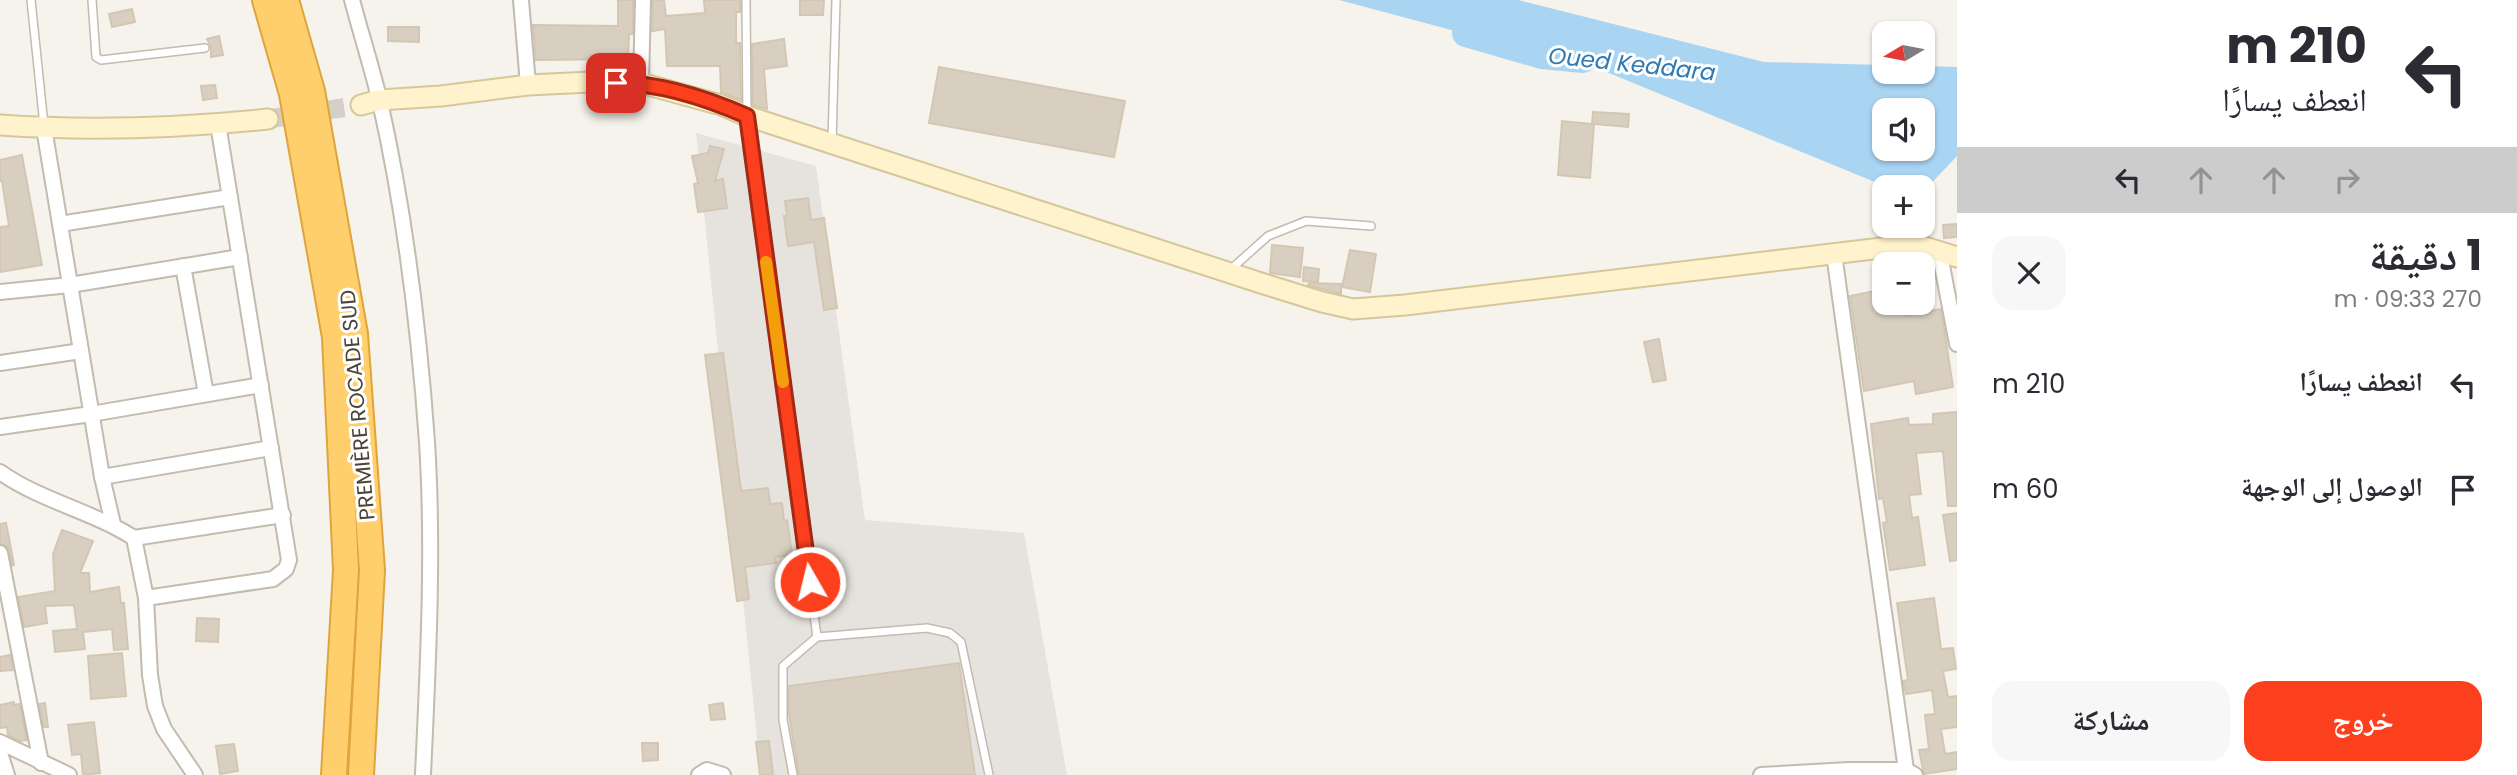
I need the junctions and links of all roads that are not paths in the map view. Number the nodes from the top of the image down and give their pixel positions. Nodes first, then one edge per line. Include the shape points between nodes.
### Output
1 (31, 0) edge
2 (92, 0) edge
3 (265, 0) edge
4 (286, 0) edge
5 (352, 0) edge
6 (521, 0) edge
7 (643, 0) edge
8 (746, 0) edge
9 (836, 0) edge
10 (205, 48) dead end
11 (641, 83) junction
12 (528, 86) junction
13 (370, 103) junction
14 (747, 116) junction
15 (268, 119) tunnel mouth
16 (218, 124) junction
17 (0, 125) edge
18 (44, 128) junction
19 (832, 142) junction
20 (230, 197) junction
21 (60, 224) junction
22 (1371, 226) dead end
23 (1834, 254) junction
24 (1948, 254) edge
25 (240, 257) junction
26 (183, 266) junction
27 (1228, 272) junction
28 (70, 285) junction
29 (0, 292) edge
30 (1957, 344) edge
31 (81, 351) junction
32 (0, 363) edge
33 (261, 385) junction
34 (206, 394) junction
35 (91, 414) junction
36 (0, 427) edge
37 (271, 448) junction
38 (0, 472) edge
39 (102, 477) junction
40 (282, 515) junction
41 (113, 524) junction
42 (134, 538) junction
43 (0, 553) edge
44 (146, 598) junction
45 (817, 637) junction
46 (0, 742) edge
47 (0, 753) edge
48 (41, 763) junction
49 (1910, 772) edge
50 (7, 775) edge
51 (69, 775) edge
52 (195, 775) edge
53 (334, 775) edge
54 (361, 775) edge
55 (423, 775) edge
56 (699, 775) edge
57 (723, 775) edge
58 (793, 775) edge
59 (989, 775) edge
60 (1761, 775) edge

1 - 18 lane
2 - 10 lane via 96,57 101,60
3 - 53 highway, PREMIÈRE ROCADE SUD via 292,94 335,337 346,570
4 - 54 highway, PREMIÈRE ROCADE SUD via 312,91 355,334 372,570
5 - 13 street
6 - 12 street
7 - 11 street
8 - 14 lane
9 - 19 lane
11 - 12 main road
11 - 14 main road
12 - 13 main road
13 - 55 street via 392,161 427,443 430,590
14 - 19 main road
14 - 45 lane
15 - 16 main road
16 - 18 main road
16 - 20 street
17 - 18 main road
18 - 21 street
19 - 27 main road
20 - 21 street
20 - 25 street
21 - 28 street
22 - 27 lane via 1306,221 1268,236
23 - 24 main road via 1915,244
23 - 27 main road via 1353,309
23 - 49 street
24 - 30 street
25 - 26 street
25 - 33 street
26 - 28 street
26 - 34 street
28 - 29 street
28 - 31 street
31 - 32 street
31 - 35 street
33 - 34 street
33 - 37 street
34 - 35 street
35 - 36 street
35 - 39 street
37 - 39 street
37 - 40 street
38 - 41 street via 15,483
39 - 41 street
40 - 42 street
40 - 44 street via 289,559 278,576
41 - 42 street
42 - 44 street
43 - 48 street
44 - 52 street via 155,706 164,729
45 - 58 lane via 783,666 783,720
45 - 59 lane via 927,628 950,633 961,642
46 - 48 street
47 - 50 street
48 - 51 street
49 - 60 street
56 - 57 street via 707,770

